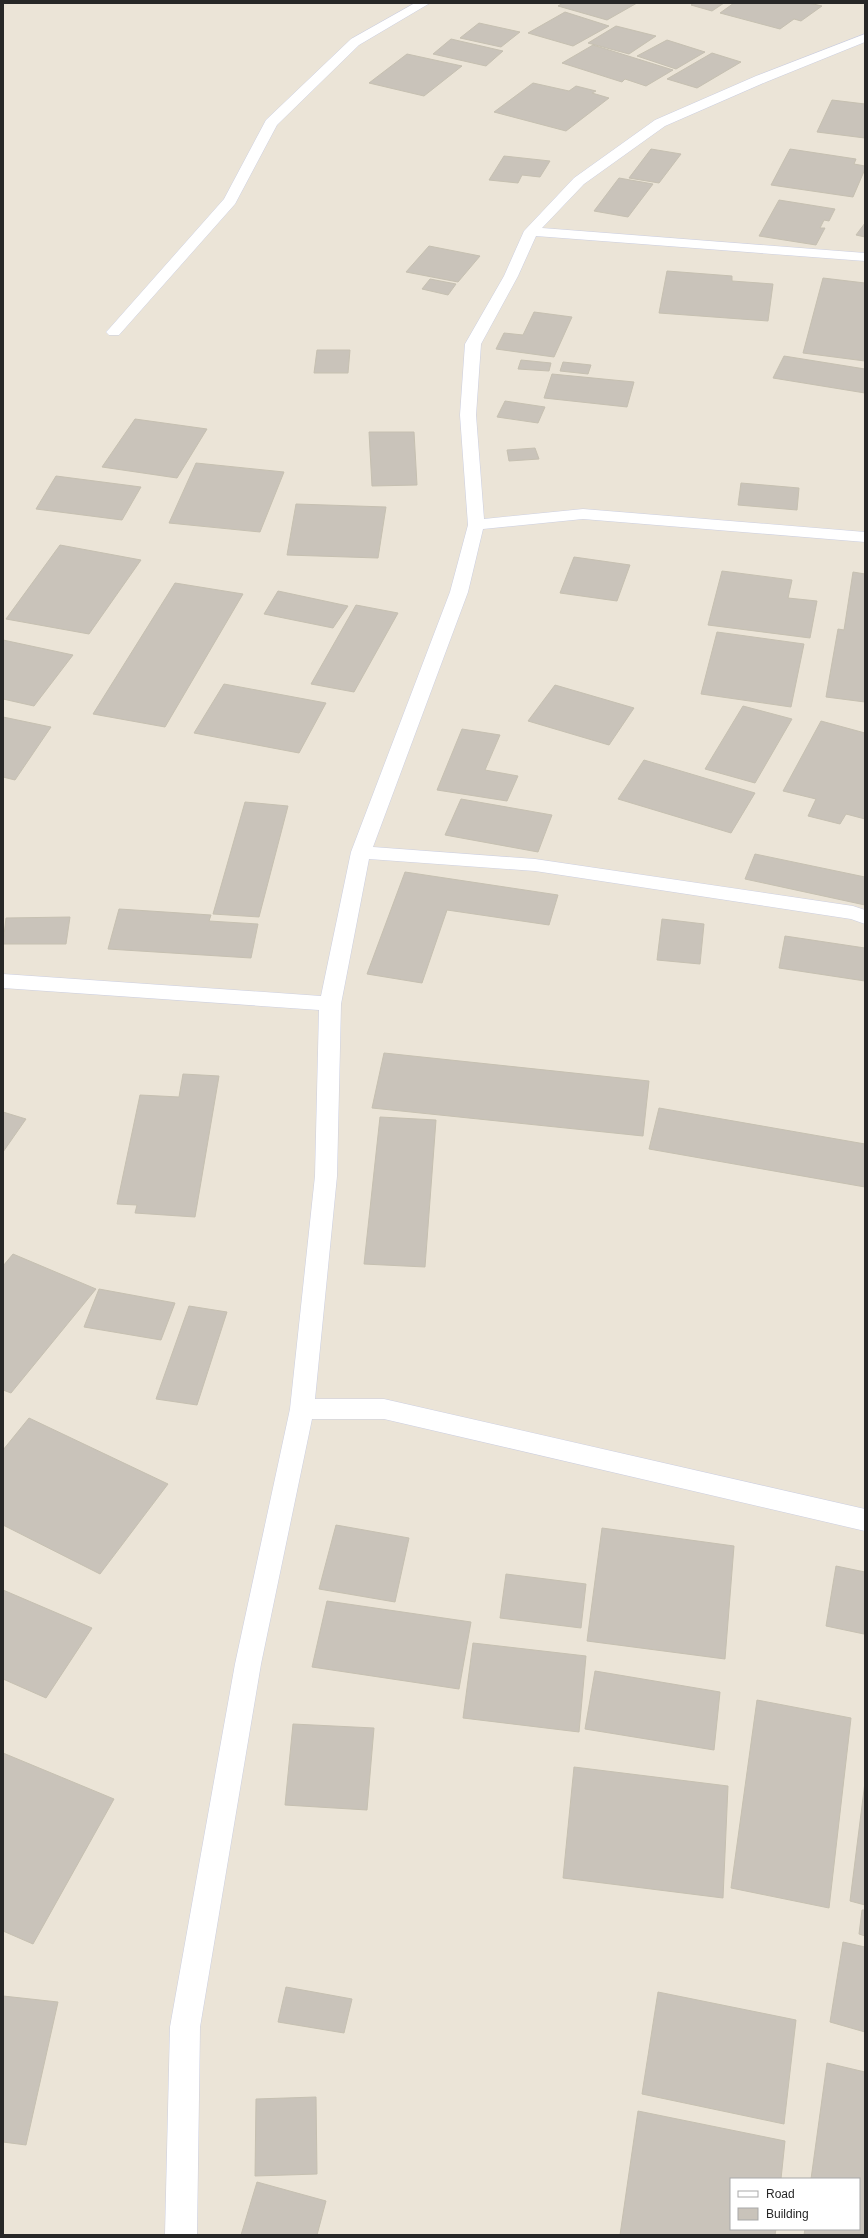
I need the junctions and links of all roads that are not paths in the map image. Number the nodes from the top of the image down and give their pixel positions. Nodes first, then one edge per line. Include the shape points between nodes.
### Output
1 (424, 3) edge
2 (865, 38) edge
3 (531, 231) junction
4 (865, 257) edge
5 (114, 332) dead end
6 (476, 524) junction
7 (865, 537) edge
8 (361, 852) junction
9 (865, 917) edge
10 (3, 981) edge
11 (330, 1004) junction
12 (302, 1409) junction
13 (865, 1520) edge
14 (181, 2235) edge

1 - 5 street via 355,42 271,123 230,201
2 - 3 street via 660,123 579,181
3 - 4 street
3 - 6 street via 511,276 473,344 468,415
6 - 7 street via 583,514
6 - 8 street via 459,592
8 - 9 street via 535,865 853,913
8 - 11 street
10 - 11 street
11 - 12 street via 326,1176
12 - 13 street via 384,1409
12 - 14 street via 248,1664 185,2027

